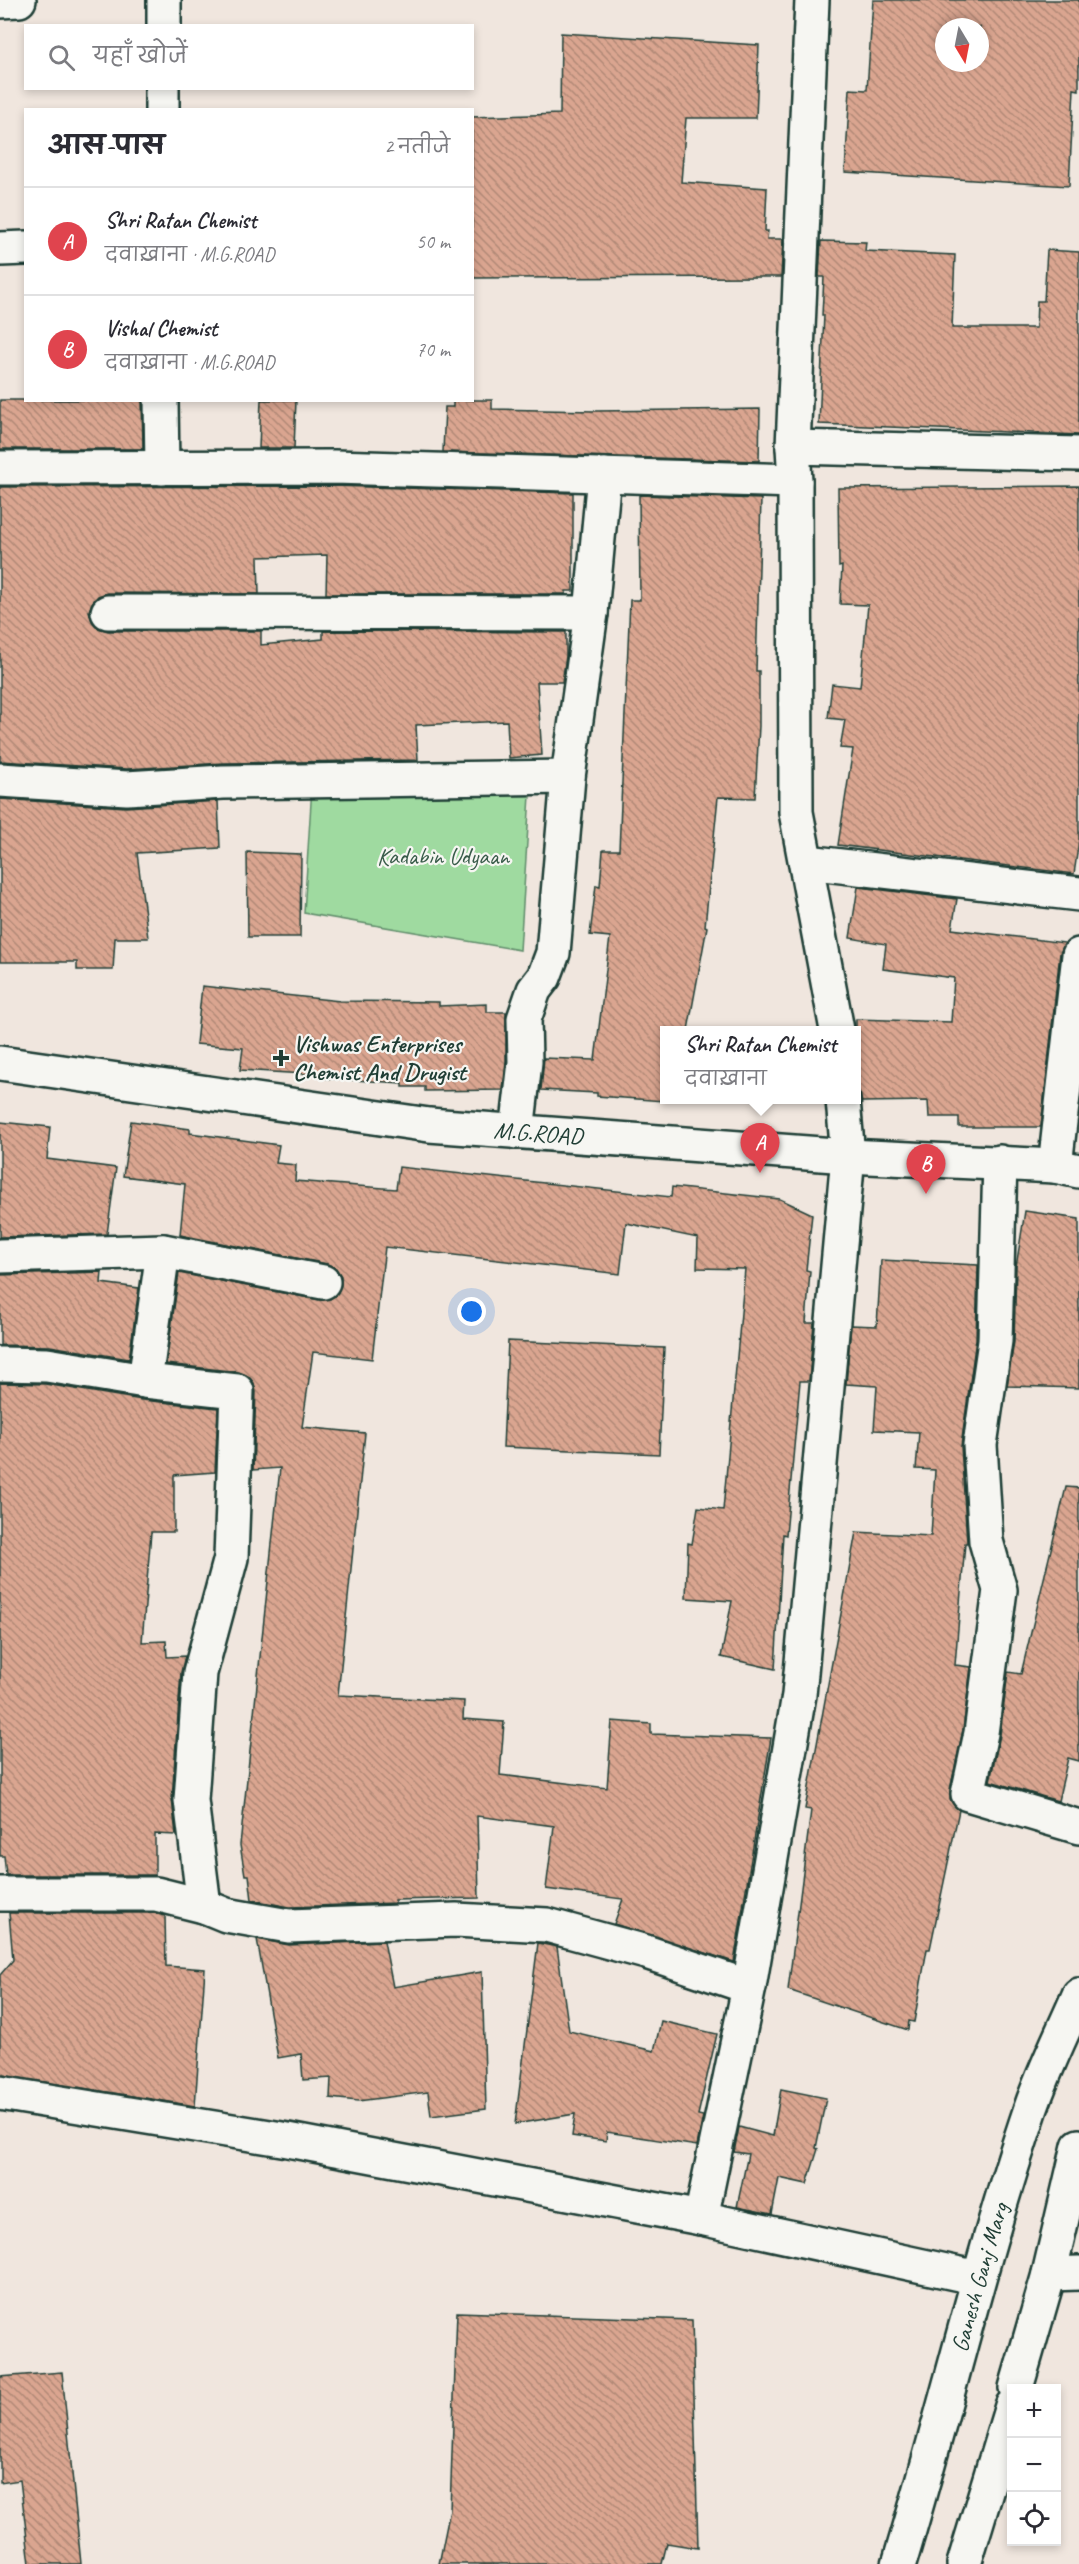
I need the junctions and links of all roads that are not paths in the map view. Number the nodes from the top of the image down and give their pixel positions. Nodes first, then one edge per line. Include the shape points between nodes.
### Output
1 (19, 0) edge
2 (164, 0) edge
3 (812, 0) edge
4 (0, 1) edge
5 (164, 24) edge
6 (162, 90) edge
7 (162, 108) edge
8 (24, 248) edge
9 (0, 249) edge
10 (161, 402) edge
11 (793, 447) junction
12 (1079, 454) edge
13 (0, 468) edge
14 (162, 468) junction
15 (604, 475) junction
16 (795, 481) junction
17 (108, 612) dead end
18 (591, 613) junction
19 (568, 777) junction
20 (0, 780) edge
21 (807, 862) junction
22 (1079, 894) edge
23 (1079, 955) edge
24 (836, 1026) edge
25 (0, 1064) edge
26 (843, 1104) edge
27 (517, 1132) junction
28 (848, 1156) junction
29 (999, 1162) junction
30 (1067, 1168) edge
31 (163, 1251) junction
32 (0, 1256) edge
33 (323, 1282) dead end
34 (0, 1364) edge
35 (145, 1381) junction
36 (1079, 1827) edge
37 (0, 1894) edge
38 (204, 1906) junction
39 (749, 1987) junction
40 (1079, 1995) edge
41 (0, 2092) edge
42 (1079, 2146) edge
43 (701, 2218) junction
44 (1064, 2274) edge
45 (978, 2278) junction
46 (1018, 2384) edge
47 (1007, 2419) edge
48 (899, 2564) edge
49 (964, 2564) edge

1 - 4 street
2 - 5 street
3 - 11 street
6 - 7 street
8 - 9 street
10 - 14 street
11 - 12 street
11 - 16 street
13 - 14 street
14 - 15 street via 334,467
15 - 16 street
15 - 18 street
16 - 21 street via 796,812
17 - 18 street
18 - 19 street
19 - 20 street via 223,782 127,788
19 - 27 street via 553,953 524,1019 525,1062
21 - 22 street
21 - 24 street
23 - 30 street
25 - 27 street, M.G.ROAD via 429,1125
26 - 28 street
27 - 28 street, M.G.ROAD
28 - 29 street, M.G.ROAD
28 - 39 street via 799,1695
29 - 30 street, M.G.ROAD
29 - 36 street via 995,1341 980,1444 986,1541 1000,1590 981,1733 968,1794
31 - 32 street
31 - 33 street
31 - 35 street
34 - 35 street via 47,1365
35 - 38 street via 237,1391 231,1558 200,1673 191,1800
37 - 38 street via 156,1894
38 - 39 street via 226,1915 289,1926 456,1920 547,1925 646,1952
39 - 43 street
40 - 45 street, Ganesh Ganj Marg via 1031,2106
41 - 43 street via 288,2140
42 - 44 street
43 - 45 street
44 - 46 street
45 - 48 street, Ganesh Ganj Marg
47 - 49 street

